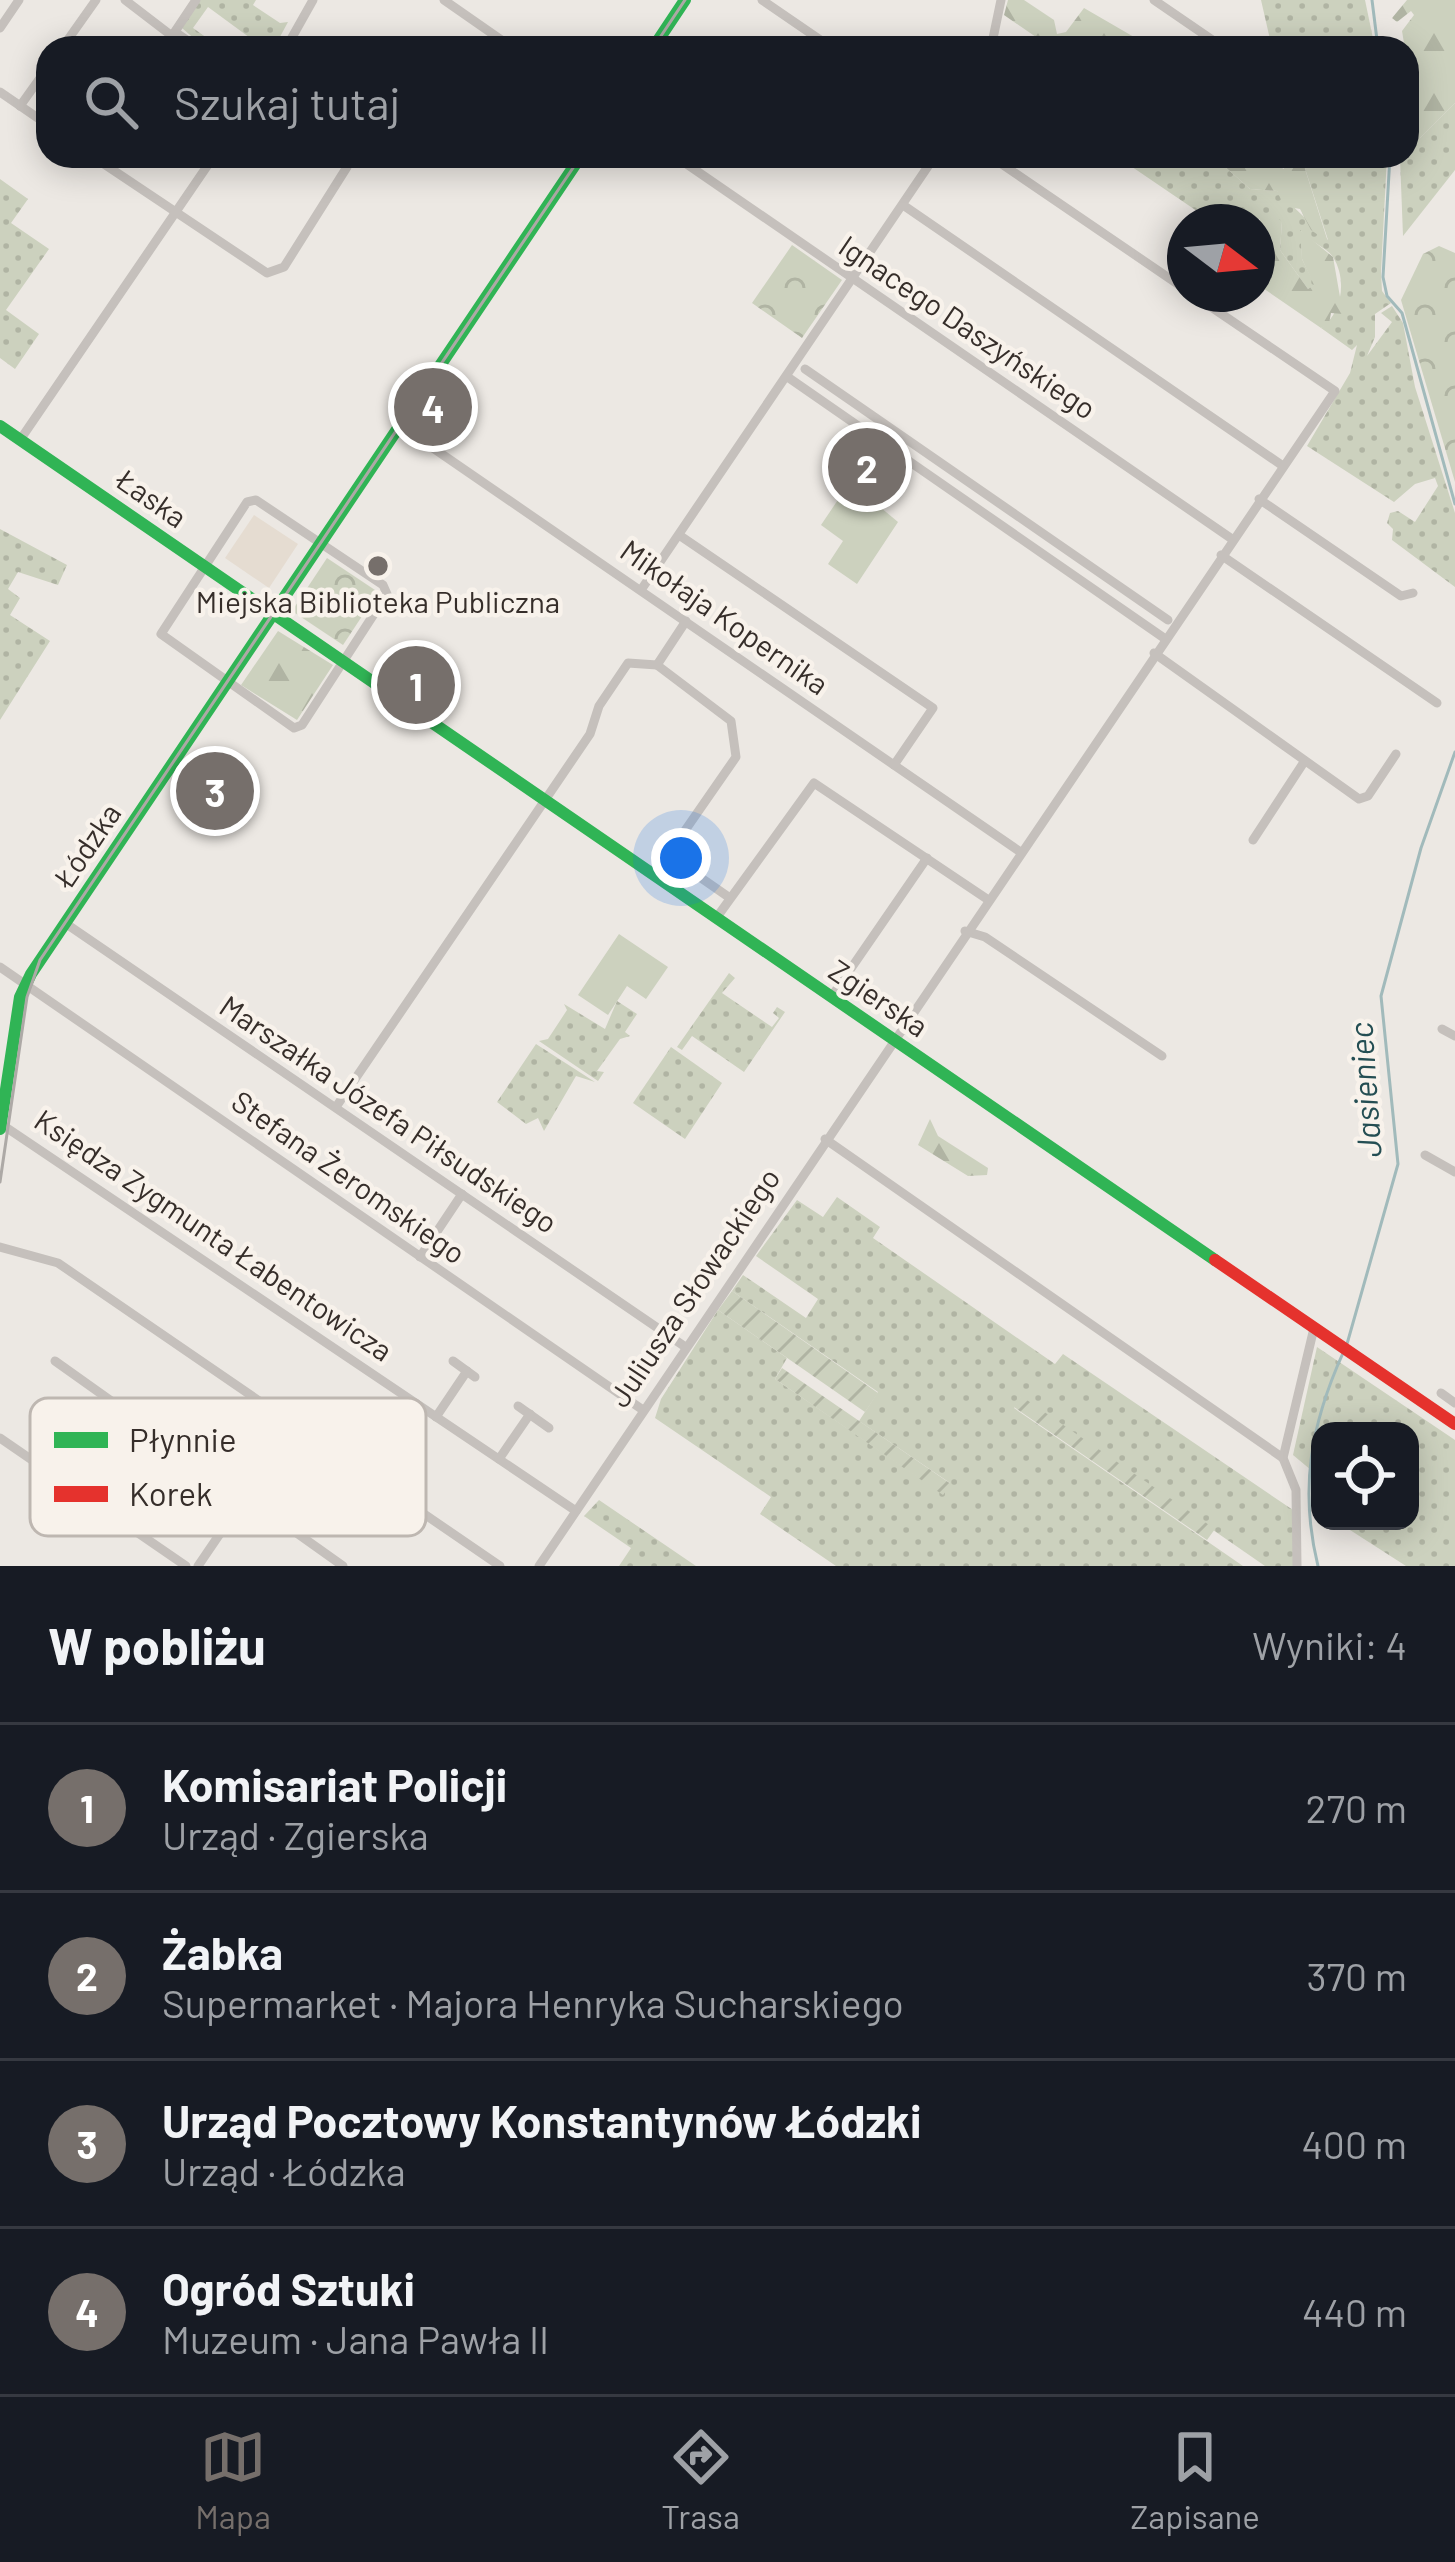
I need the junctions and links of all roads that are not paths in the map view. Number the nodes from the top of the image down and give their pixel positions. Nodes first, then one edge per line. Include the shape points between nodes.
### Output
1 (19, 0) edge
2 (96, 0) edge
3 (125, 0) edge
4 (196, 0) edge
5 (314, 0) edge
6 (444, 0) edge
7 (685, 0) edge
8 (762, 0) edge
9 (1001, 0) edge
10 (1154, 0) edge
11 (0, 28) edge
12 (173, 34) junction
13 (70, 36) edge
14 (177, 36) edge
15 (293, 36) edge
16 (496, 36) edge
17 (661, 36) edge
18 (814, 36) edge
19 (994, 36) edge
20 (1206, 36) edge
21 (36, 84) edge
22 (0, 92) edge
23 (20, 106) junction
24 (36, 117) edge
25 (109, 168) edge
26 (206, 168) edge
27 (346, 168) edge
28 (572, 168) edge
29 (693, 168) edge
30 (927, 168) edge
31 (1008, 168) edge
32 (903, 205) junction
33 (174, 213) junction
34 (1167, 276) edge
35 (854, 280) junction
36 (1220, 312) edge
37 (805, 369) dead end
38 (788, 378) junction
39 (0, 426) edge
40 (400, 426) junction
41 (20, 440) junction
42 (1282, 466) junction
43 (950, 470) junction
44 (940, 485) junction
45 (1259, 499) junction
46 (680, 535) junction
47 (1232, 539) junction
48 (322, 543) junction
49 (1221, 554) junction
50 (204, 565) junction
51 (641, 590) junction
52 (1413, 593) dead end
53 (1144, 603) junction
54 (274, 613) junction
55 (1134, 618) junction
56 (1168, 620) dead end
57 (686, 621) junction
58 (1164, 638) junction
59 (1154, 653) junction
60 (343, 661) junction
61 (657, 665) junction
62 (227, 683) junction
63 (1437, 703) dead end
64 (1396, 754) dead end
65 (1304, 762) junction
66 (894, 765) junction
67 (546, 800) junction
68 (1253, 840) dead end
69 (1019, 851) junction
70 (927, 858) junction
71 (730, 898) junction
72 (987, 898) junction
73 (717, 917) junction
74 (65, 923) junction
75 (965, 931) junction
76 (0, 967) edge
77 (26, 985) junction
78 (832, 996) junction
79 (1442, 1029) dead end
80 (1455, 1036) edge
81 (893, 1038) junction
82 (1162, 1056) dead end
83 (336, 1107) junction
84 (0, 1127) edge
85 (825, 1138) junction
86 (1425, 1155) dead end
87 (1455, 1172) edge
88 (462, 1194) junction
89 (0, 1247) edge
90 (420, 1257) junction
91 (1314, 1328) junction
92 (684, 1346) junction
93 (55, 1361) dead end
94 (453, 1361) dead end
95 (1441, 1393) dead end
96 (106, 1398) edge
97 (255, 1398) edge
98 (407, 1398) edge
99 (1455, 1403) edge
100 (518, 1406) dead end
101 (426, 1410) edge
102 (643, 1410) junction
103 (530, 1414) junction
104 (436, 1417) junction
105 (1455, 1424) edge
106 (549, 1428) dead end
107 (0, 1438) edge
108 (1283, 1458) junction
109 (30, 1459) edge
110 (499, 1460) junction
111 (576, 1510) junction
112 (426, 1515) edge
113 (142, 1536) edge
114 (219, 1536) edge
115 (300, 1536) edge
116 (186, 1566) edge
117 (198, 1566) edge
118 (343, 1566) edge
119 (500, 1566) edge
120 (539, 1566) edge
121 (1297, 1566) edge

1 - 11 street
2 - 13 street
3 - 12 street
4 - 12 street
5 - 15 street
6 - 16 street
7 - 17 main road
8 - 18 street
9 - 19 street
10 - 20 street
12 - 14 street
21 - 23 street
22 - 23 street
23 - 24 street
25 - 33 street
26 - 33 street
27 - 33 street via 276,272 257,269
28 - 40 main road, Łódzka
29 - 35 street, Ignacego Daszyńskiego
30 - 32 street
31 - 34 street
32 - 35 street
32 - 42 street
33 - 41 street
35 - 38 street
35 - 47 street, Ignacego Daszyńskiego
36 - 42 street, Juliusza Słowackiego via 1335,391
37 - 43 street
38 - 44 street
38 - 46 street
39 - 41 main road, Łaska
40 - 48 main road, Łódzka
40 - 51 street, Mikołaja Kopernika
41 - 50 main road, Łaska
42 - 45 street, Juliusza Słowackiego
43 - 44 street
43 - 53 street
44 - 55 street
45 - 47 street, Juliusza Słowackiego
45 - 52 street via 1401,596
46 - 51 street
46 - 66 street via 933,708
47 - 49 street, Juliusza Słowackiego
48 - 50 street via 251,500
48 - 54 main road, Łódzka
48 - 60 street via 386,588
49 - 58 street, Juliusza Słowackiego
49 - 63 street
50 - 54 main road, Łaska
50 - 62 street via 161,634
51 - 57 street, Mikołaja Kopernika
53 - 55 street
53 - 56 street
54 - 60 main road, Zgierska
54 - 62 main road, Łódzka
55 - 58 street
57 - 61 street
57 - 66 street, Mikołaja Kopernika
58 - 59 street, Juliusza Słowackiego
59 - 65 street
59 - 69 street, Juliusza Słowackiego
60 - 62 street via 294,728
60 - 67 main road, Zgierska
61 - 67 street via 628,663
61 - 71 street via 731,721 736,757 668,856
62 - 74 main road, Łódzka
64 - 65 street via 1364,800
65 - 68 street
66 - 69 street, Mikołaja Kopernika
67 - 73 main road, Zgierska
67 - 83 street
69 - 72 street, Juliusza Słowackiego
70 - 71 street via 814,783
70 - 72 street
70 - 78 street
71 - 73 street
72 - 75 street, Juliusza Słowackiego
73 - 78 main road, Zgierska
74 - 77 main road, Łódzka
74 - 83 street, Marszałka Józefa Piłsudskiego
75 - 81 street, Juliusza Słowackiego
75 - 82 street
76 - 77 street, Stefana Żeromskiego
77 - 84 main road, Łódzka
77 - 90 street, Stefana Żeromskiego
78 - 81 main road, Zgierska
79 - 80 street
81 - 85 street, Juliusza Słowackiego
81 - 91 main road, Zgierska
83 - 88 street, Marszałka Józefa Piłsudskiego
84 - 98 street, Księdza Zygmunta Łabentowicza
85 - 92 street, Juliusza Słowackiego
85 - 108 street
86 - 87 street
88 - 90 street
88 - 92 street, Marszałka Józefa Piłsudskiego
89 - 97 street via 51,1258
90 - 102 street, Stefana Żeromskiego
91 - 105 main road, Zgierska
91 - 108 street
92 - 102 street, Juliusza Słowackiego
93 - 96 street
94 - 104 street via 471,1374
95 - 99 street
100 - 103 street
101 - 104 street, Księdza Zygmunta Łabentowicza
102 - 111 street, Juliusza Słowackiego
103 - 106 street
103 - 110 street
104 - 110 street, Księdza Zygmunta Łabentowicza
107 - 109 street
108 - 121 street via 1299,1510
110 - 111 street, Księdza Zygmunta Łabentowicza
111 - 120 street, Juliusza Słowackiego
112 - 119 street
113 - 116 street
114 - 117 street
115 - 118 street

